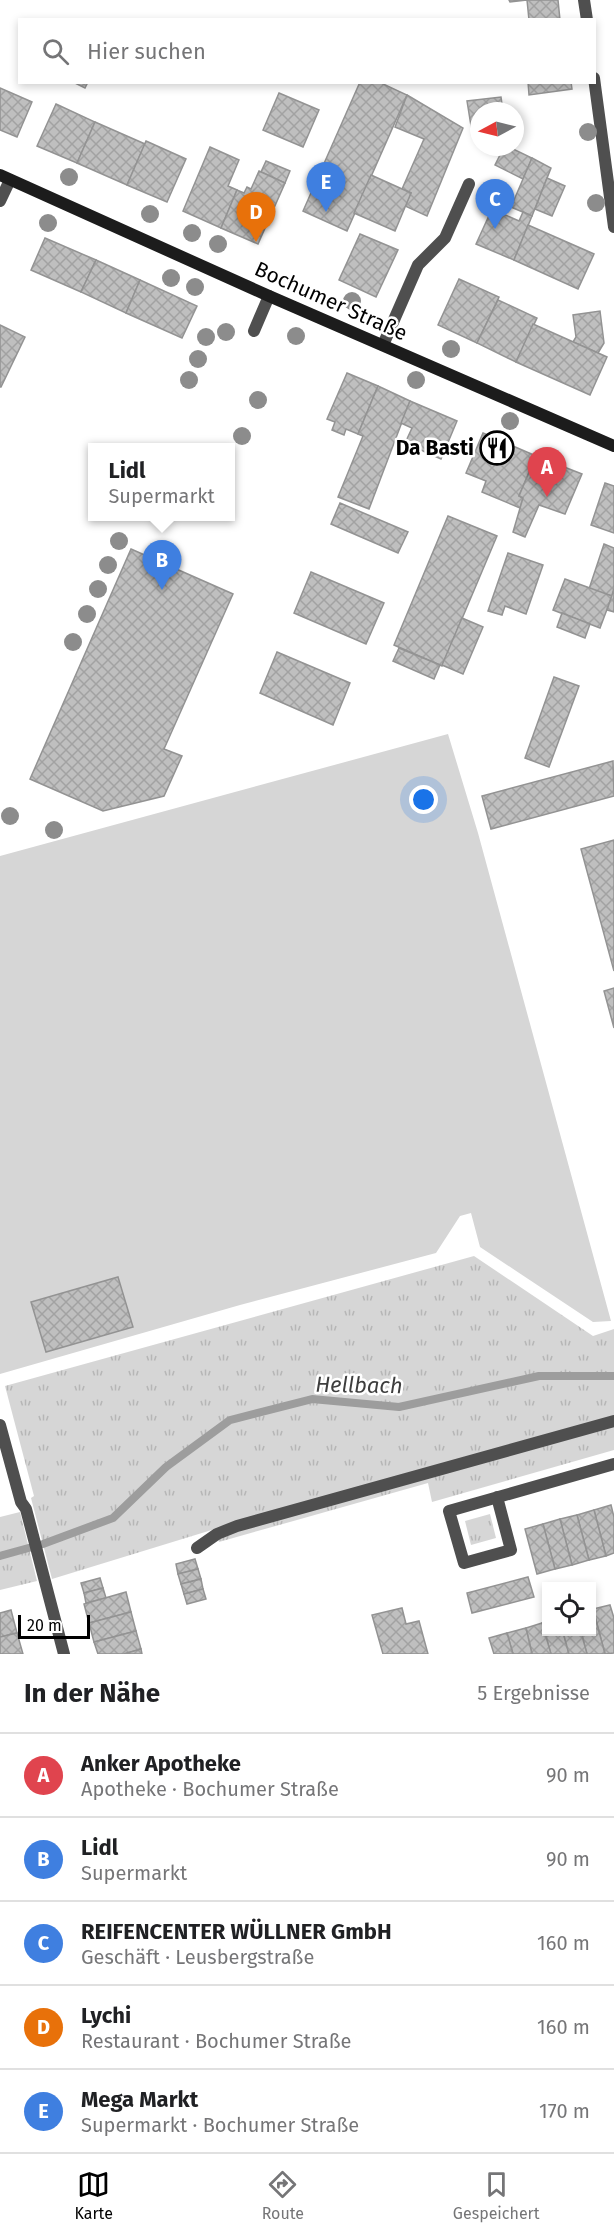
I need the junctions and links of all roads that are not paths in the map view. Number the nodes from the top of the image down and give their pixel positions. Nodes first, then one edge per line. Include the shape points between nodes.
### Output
1 (584, 0) edge
2 (587, 18) edge
3 (595, 84) edge
4 (5, 177) edge
5 (469, 184) dead end
6 (0, 201) edge
7 (614, 226) edge
8 (268, 296) junction
9 (254, 332) dead end
10 (383, 345) junction
11 (614, 446) edge
12 (614, 1422) edge
13 (0, 1425) edge
14 (614, 1464) edge
15 (497, 1497) junction
16 (197, 1548) dead end
17 (64, 1654) edge

1 - 2 street
3 - 7 street
4 - 6 street
4 - 8 main road, Bochumer Straße
5 - 10 street via 445,238 418,265
8 - 9 street
8 - 10 main road, Bochumer Straße
10 - 11 main road, Bochumer Straße
12 - 16 street via 237,1526
13 - 17 street
14 - 15 street
15 - 15 street via 449,1511 464,1563 512,1550

